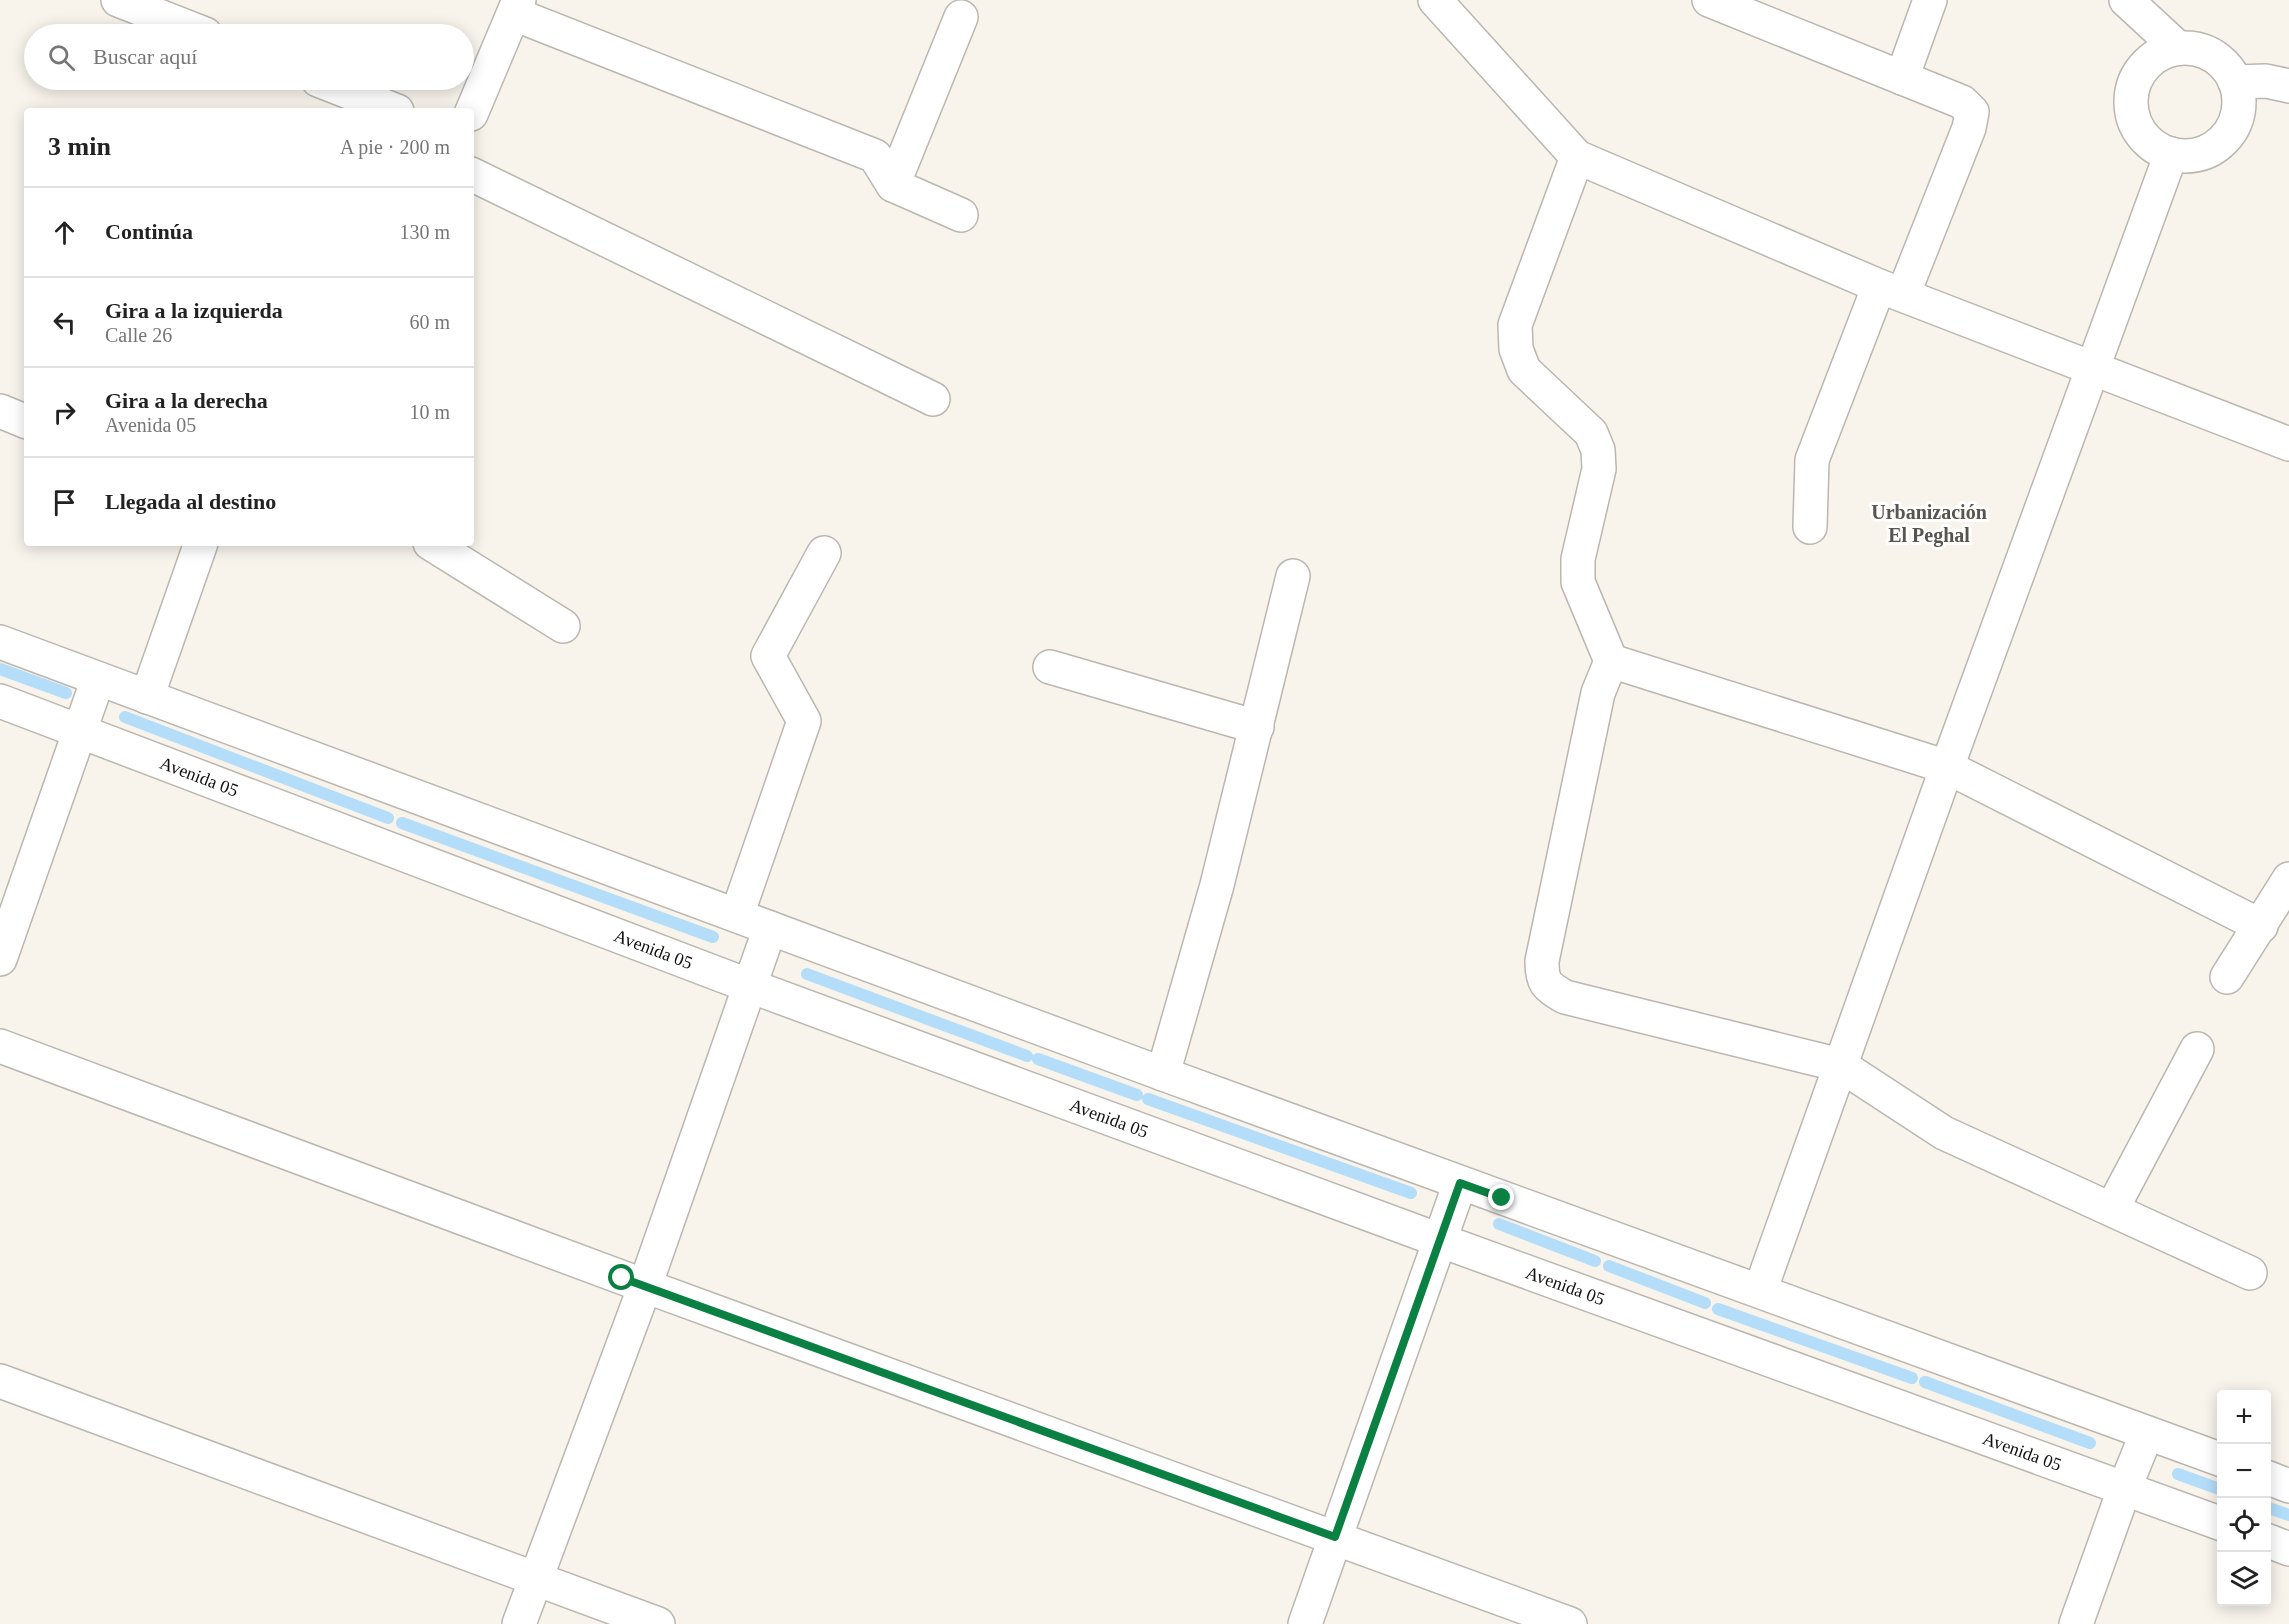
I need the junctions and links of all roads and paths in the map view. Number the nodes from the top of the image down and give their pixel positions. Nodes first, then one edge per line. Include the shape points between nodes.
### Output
1 (118, 0) edge
2 (1435, 0) edge
3 (1709, 0) edge
4 (1930, 0) edge
5 (2126, 0) edge
6 (516, 7) edge
7 (961, 17) dead end
8 (179, 24) edge
9 (2178, 48) junction
10 (1902, 78) junction
11 (2235, 82) junction
12 (2289, 86) edge
13 (343, 90) edge
14 (389, 108) edge
15 (474, 108) edge
16 (2171, 154) junction
17 (1577, 157) junction
18 (474, 175) edge
19 (893, 185) junction
20 (962, 215) dead end
21 (1891, 290) junction
22 (2092, 368) junction
23 (933, 399) dead end
24 (0, 411) edge
25 (24, 421) edge
26 (2289, 444) edge
27 (1810, 527) dead end
28 (200, 546) edge
29 (435, 546) edge
30 (824, 553) dead end
31 (1293, 576) dead end
32 (563, 626) dead end
33 (0, 642) edge
34 (1611, 661) junction
35 (1050, 667) dead end
36 (98, 679) junction
37 (147, 697) junction
38 (0, 701) edge
39 (1257, 727) junction
40 (80, 731) junction
41 (1947, 767) junction
42 (2289, 879) edge
43 (736, 915) junction
44 (2261, 926) junction
45 (770, 928) junction
46 (0, 959) edge
47 (2228, 977) dead end
48 (750, 986) junction
49 (0, 1046) edge
50 (2197, 1049) dead end
51 (1840, 1065) junction
52 (1164, 1074) junction
53 (1460, 1183) junction
54 (2112, 1209) junction
55 (1439, 1240) junction
56 (2250, 1273) dead end
57 (645, 1286) junction
58 (1760, 1291) junction
59 (0, 1381) edge
60 (2147, 1432) junction
61 (2217, 1458) edge
62 (2271, 1479) edge
63 (2289, 1486) edge
64 (2125, 1487) junction
65 (2217, 1522) edge
66 (1335, 1537) junction
67 (2271, 1542) edge
68 (2289, 1549) edge
69 (535, 1580) junction
70 (519, 1624) edge
71 (658, 1624) edge
72 (1305, 1624) edge
73 (1570, 1624) edge
74 (2076, 1624) edge

1 - 8 street
2 - 17 street
3 - 10 street
4 - 10 street
5 - 9 street
6 - 15 street
6 - 19 street via 875,156
7 - 19 street
9 - 11 street via 2212,55 2226,66
9 - 16 street via 2163,52 2140,70 2130,98 2137,127 2157,148
10 - 21 street via 1962,102 1972,112 1969,128
11 - 12 street via 2266,81
11 - 16 street via 2238,111 2226,138 2200,154
13 - 14 street
16 - 22 street
17 - 21 street
17 - 34 street via 1515,325 1516,349 1524,370 1591,433 1598,450 1599,469 1578,559 1578,582
18 - 23 street
19 - 20 street
21 - 22 street
21 - 27 street via 1812,460
22 - 26 street
22 - 41 street
24 - 25 street
28 - 37 street
29 - 32 street
30 - 43 street via 768,656 804,721
31 - 39 street
33 - 36 street
34 - 41 street
34 - 51 street via 1598,693 1542,961 1542,978 1565,997
35 - 39 street
36 - 37 street
36 - 40 street
37 - 43 street
38 - 40 street, Avenida 05
39 - 52 street via 1218,885
40 - 46 street
40 - 48 street, Avenida 05
41 - 44 street
41 - 51 street
42 - 44 street
43 - 45 street
44 - 47 street
45 - 48 street
45 - 52 street
48 - 55 street, Avenida 05
48 - 57 street
49 - 57 street
50 - 54 street
51 - 54 street via 1944,1133
51 - 58 street
52 - 53 street
53 - 55 street
53 - 58 street
54 - 56 street
55 - 64 street, Avenida 05
55 - 66 street
57 - 66 street
57 - 69 street
58 - 60 street
59 - 69 street
60 - 61 street
60 - 64 street
62 - 63 street
64 - 65 street, Avenida 05
64 - 74 street
66 - 72 street
66 - 73 street
67 - 68 street
69 - 70 street
69 - 71 street

